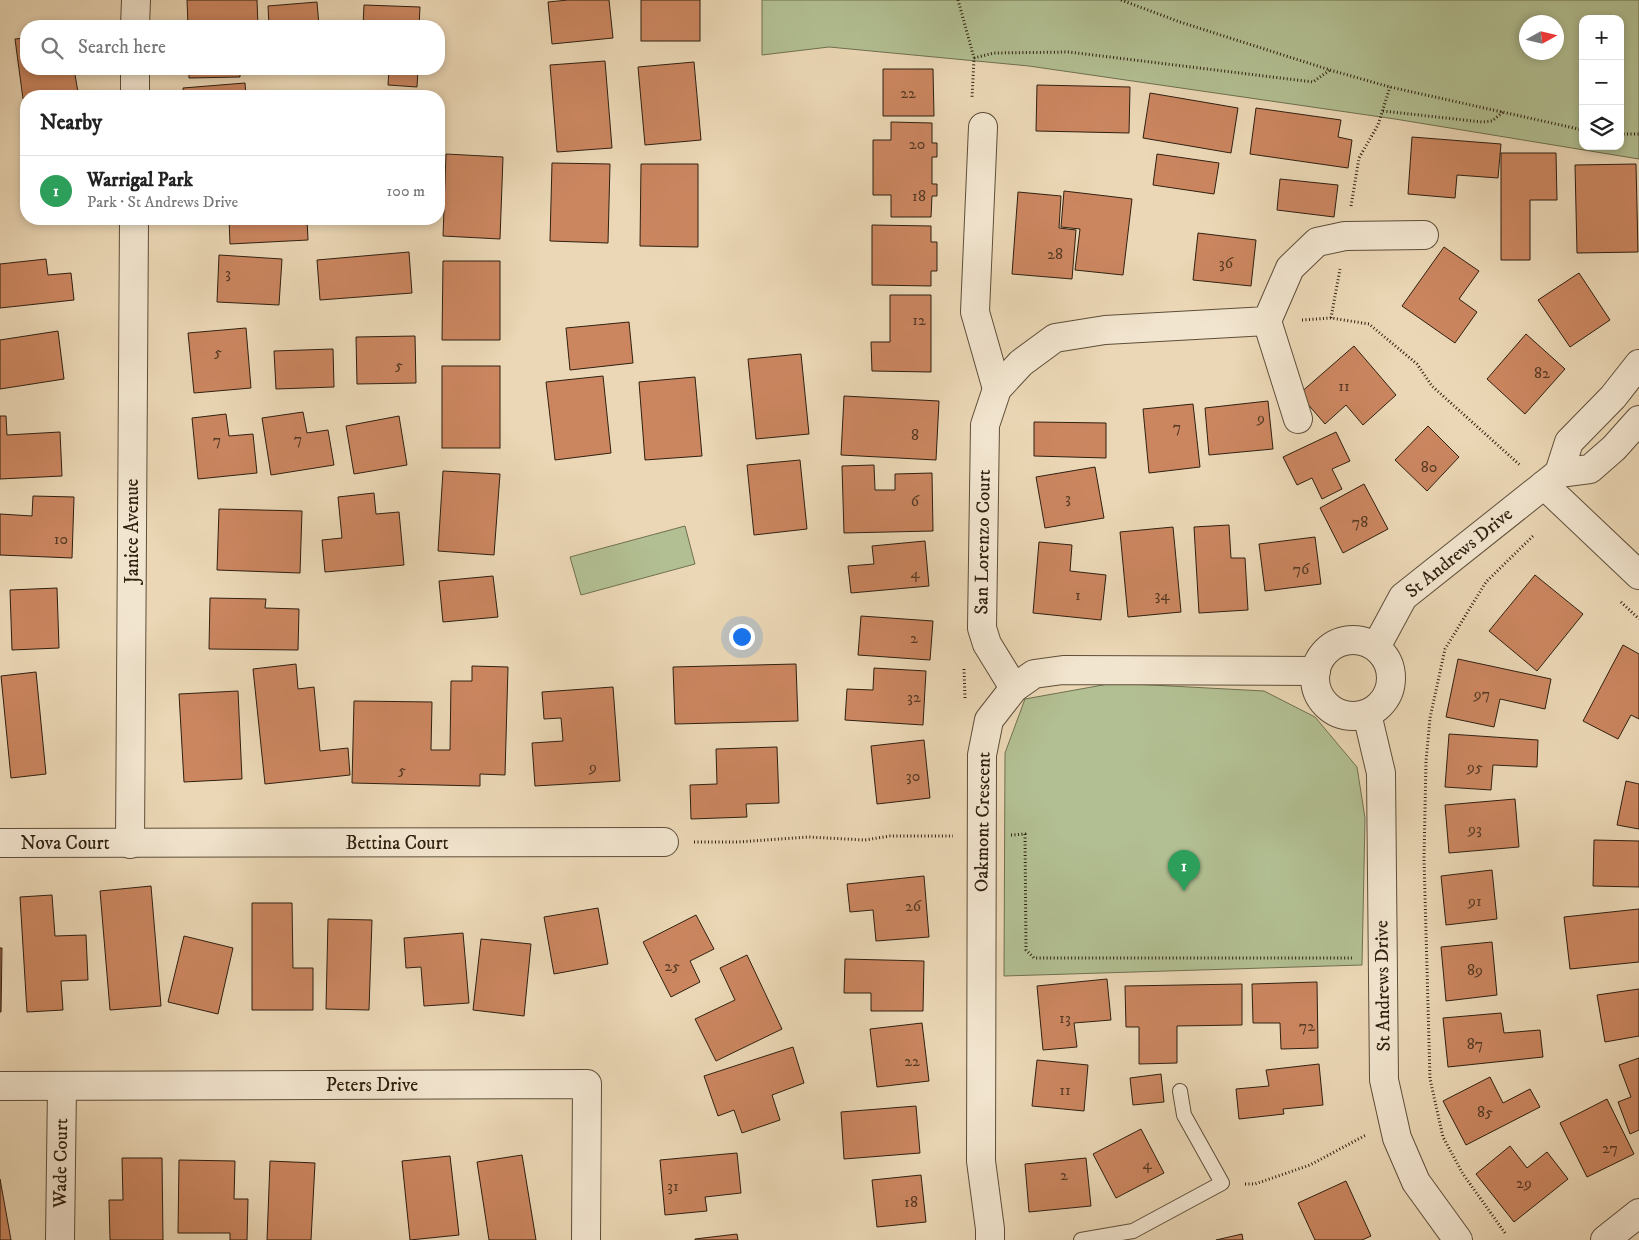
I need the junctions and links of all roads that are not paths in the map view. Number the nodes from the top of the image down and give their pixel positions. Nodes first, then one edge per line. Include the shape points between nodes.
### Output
1 (136, 0) edge
2 (136, 20) edge
3 (135, 75) edge
4 (135, 90) edge
5 (983, 127) road end
6 (134, 225) edge
7 (1424, 234) dead end
8 (1266, 322) junction
9 (1639, 364) edge
10 (998, 389) junction
11 (1298, 419) dead end
12 (1639, 420) edge
13 (1551, 479) junction
14 (1639, 575) edge
15 (1376, 647) junction
16 (1316, 671) junction
17 (1014, 688) junction
18 (1367, 714) junction
19 (664, 842) road end
20 (0, 843) edge
21 (130, 844) junction
22 (0, 1086) edge
23 (62, 1086) junction
24 (1180, 1091) dead end
25 (1639, 1213) edge
26 (60, 1240) edge
27 (586, 1240) edge
28 (990, 1240) edge
29 (1081, 1240) edge
30 (1458, 1240) edge
31 (1605, 1240) edge

1 - 2 street
3 - 4 street
5 - 10 street via 974,312
6 - 21 street, Janice Avenue
7 - 8 street via 1345,236 1317,242 1290,268
8 - 10 street, San Lorenzo Court via 1105,330 1055,338 1021,363
8 - 11 street
9 - 13 street via 1613,397 1569,442
10 - 17 street, San Lorenzo Court via 985,426 982,628 987,644
12 - 13 street via 1590,469
13 - 14 street
13 - 15 street, St Andrews Drive via 1403,597
15 - 16 street via 1364,640 1338,642 1327,650
15 - 18 street via 1386,658 1392,684 1379,707
16 - 17 street, Oakmont Crescent via 1063,670 1034,674
16 - 18 street via 1320,697 1329,707 1340,714
17 - 28 street, Oakmont Crescent via 989,720 982,755 981,1161
18 - 30 street, St Andrews Drive via 1381,773 1384,1080 1397,1138 1416,1182
19 - 21 street, Bettina Court
20 - 21 street, Nova Court
22 - 23 street, Peters Drive
23 - 26 street, Wade Court
23 - 27 street, Peters Drive via 588,1084
24 - 29 lane via 1184,1115 1222,1182 1133,1231
25 - 31 street

